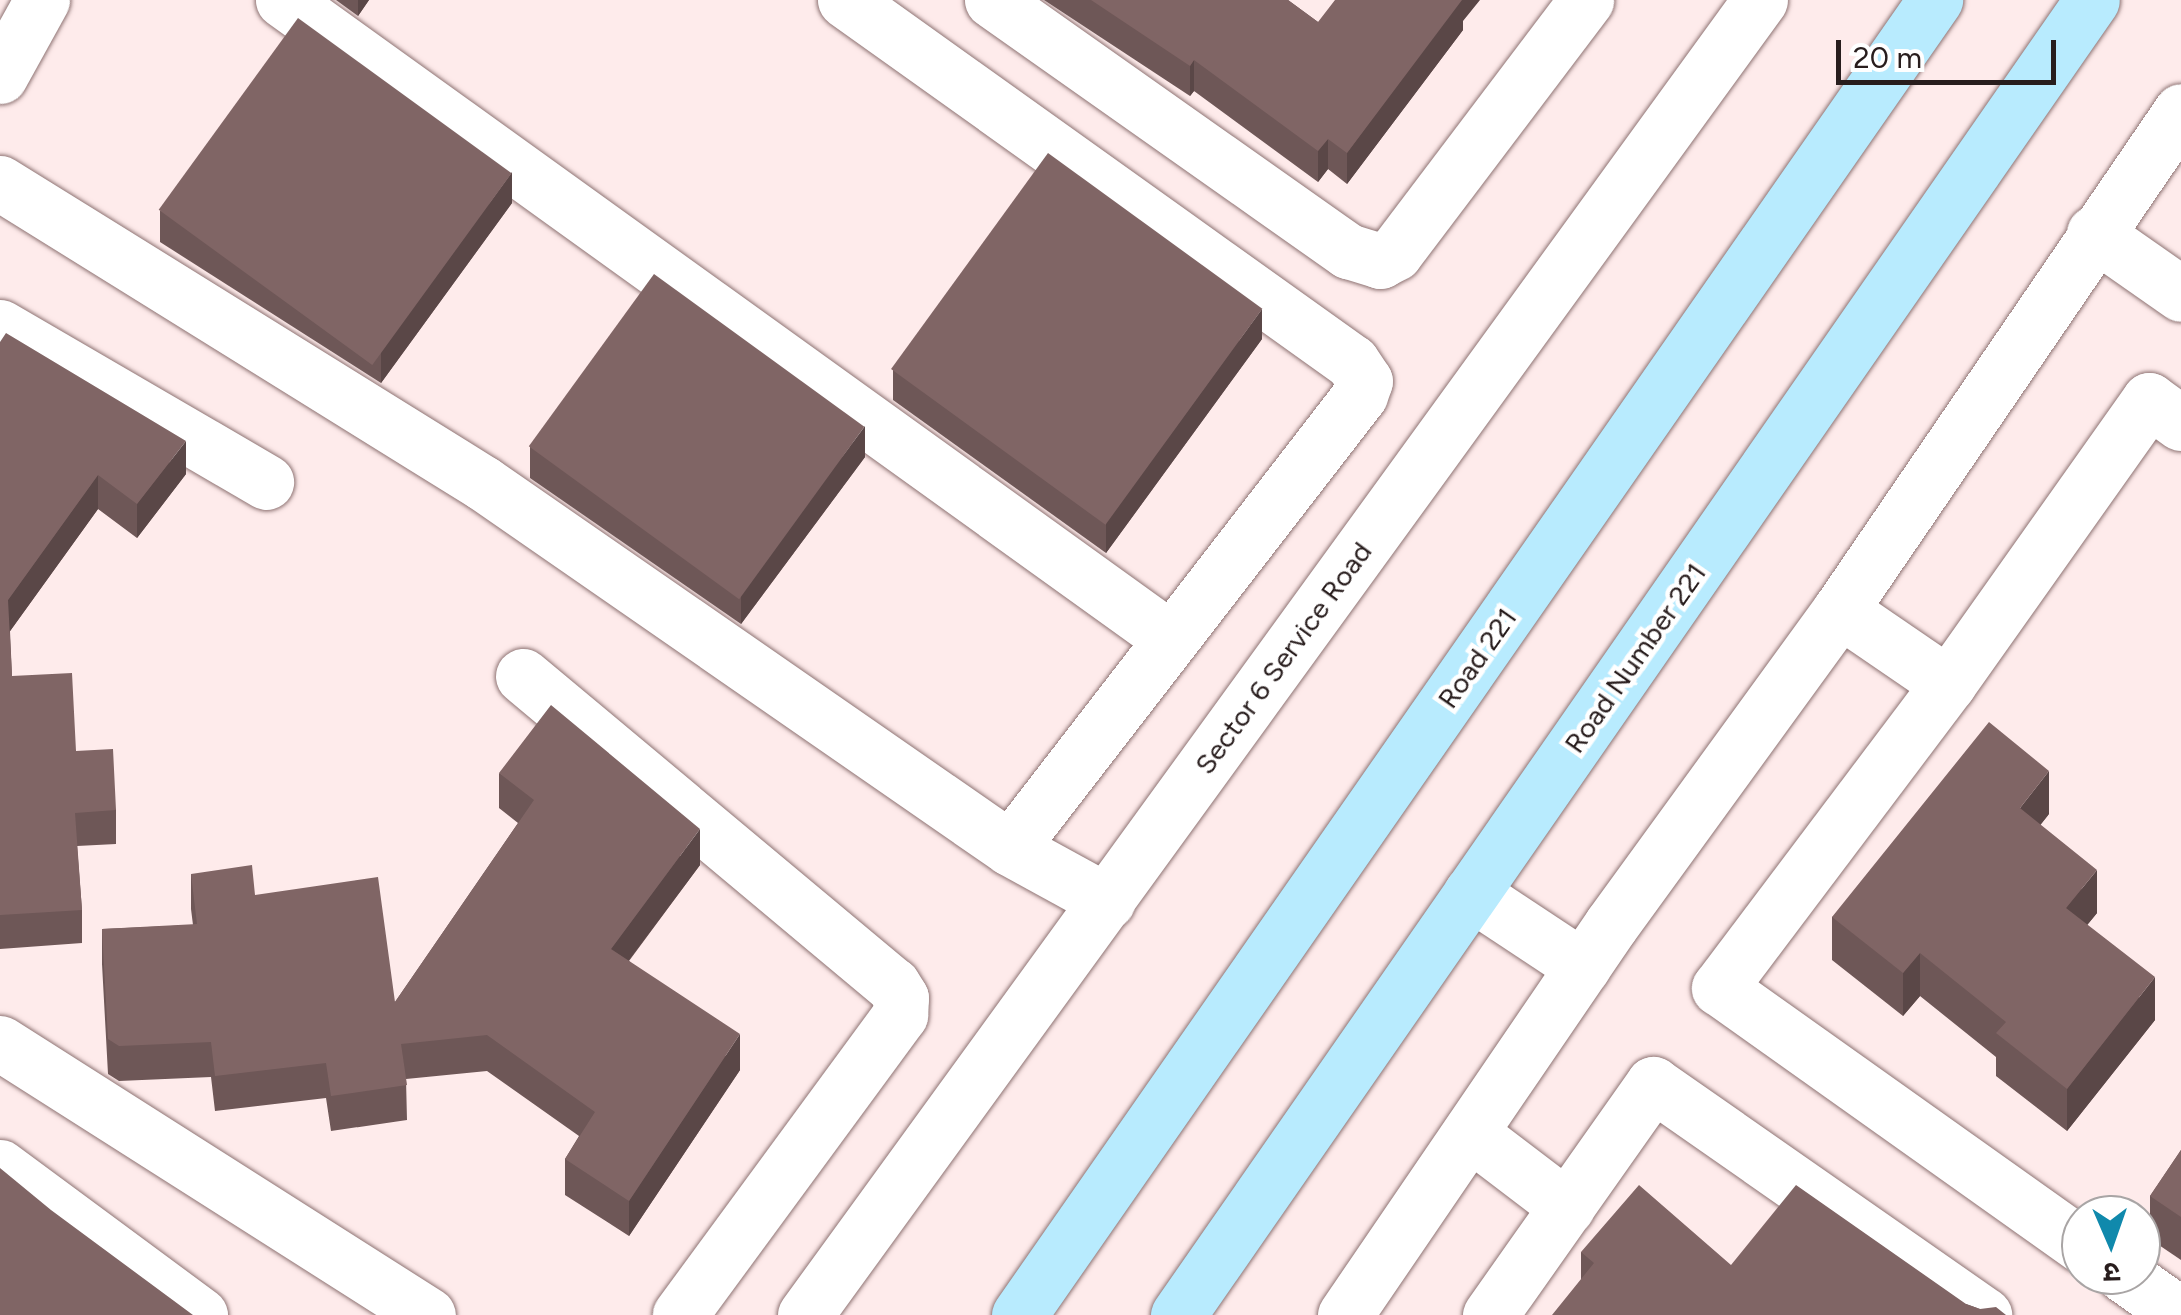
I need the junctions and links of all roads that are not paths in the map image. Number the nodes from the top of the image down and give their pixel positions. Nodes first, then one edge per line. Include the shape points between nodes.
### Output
1 (42, 0) edge
2 (283, 0) edge
3 (845, 0) edge
4 (992, 0) edge
5 (1586, 0) edge
6 (1760, 0) edge
7 (1935, 0) edge
8 (2092, 0) edge
9 (0, 76) edge
10 (2181, 111) edge
11 (0, 183) edge
12 (2094, 232) junction
13 (2181, 294) edge
14 (0, 327) edge
15 (2181, 422) edge
16 (266, 482) dead end
17 (1840, 610) junction
18 (1172, 639) junction
19 (523, 676) dead end
20 (1948, 684) junction
21 (1010, 848) junction
22 (1471, 894) junction
23 (1106, 901) junction
24 (1583, 967) junction
25 (0, 1043) edge
26 (1470, 1133) junction
27 (0, 1167) edge
28 (1566, 1207) junction
29 (2061, 1230) edge
30 (2152, 1295) edge
31 (200, 1315) edge
32 (428, 1315) edge
33 (680, 1315) edge
34 (805, 1315) edge
35 (1019, 1315) edge
36 (1178, 1315) edge
37 (1345, 1315) edge
38 (1490, 1315) edge
39 (1984, 1315) edge
40 (2180, 1315) edge

1 - 9 street
2 - 18 street
3 - 18 street via 1352,362 1365,381
4 - 5 street via 1348,251 1380,261 1395,253
6 - 23 street, Sector 6 Service Road
7 - 35 main road, Road 221
8 - 22 main road, Road Number 221
10 - 12 street
11 - 21 street via 483,483
12 - 13 street
12 - 17 street
14 - 16 street
15 - 20 street via 2148,400
17 - 20 street
17 - 24 street
18 - 21 street
19 - 33 street via 901,998 900,1016
20 - 29 street via 1719,988
21 - 23 street
22 - 24 street
22 - 36 main road, Road Number 221
23 - 34 street, Sector 6 Service Road
24 - 26 street
25 - 32 street
26 - 28 street
26 - 37 street
27 - 31 street
28 - 38 street
28 - 39 street via 1654,1084
30 - 40 street

